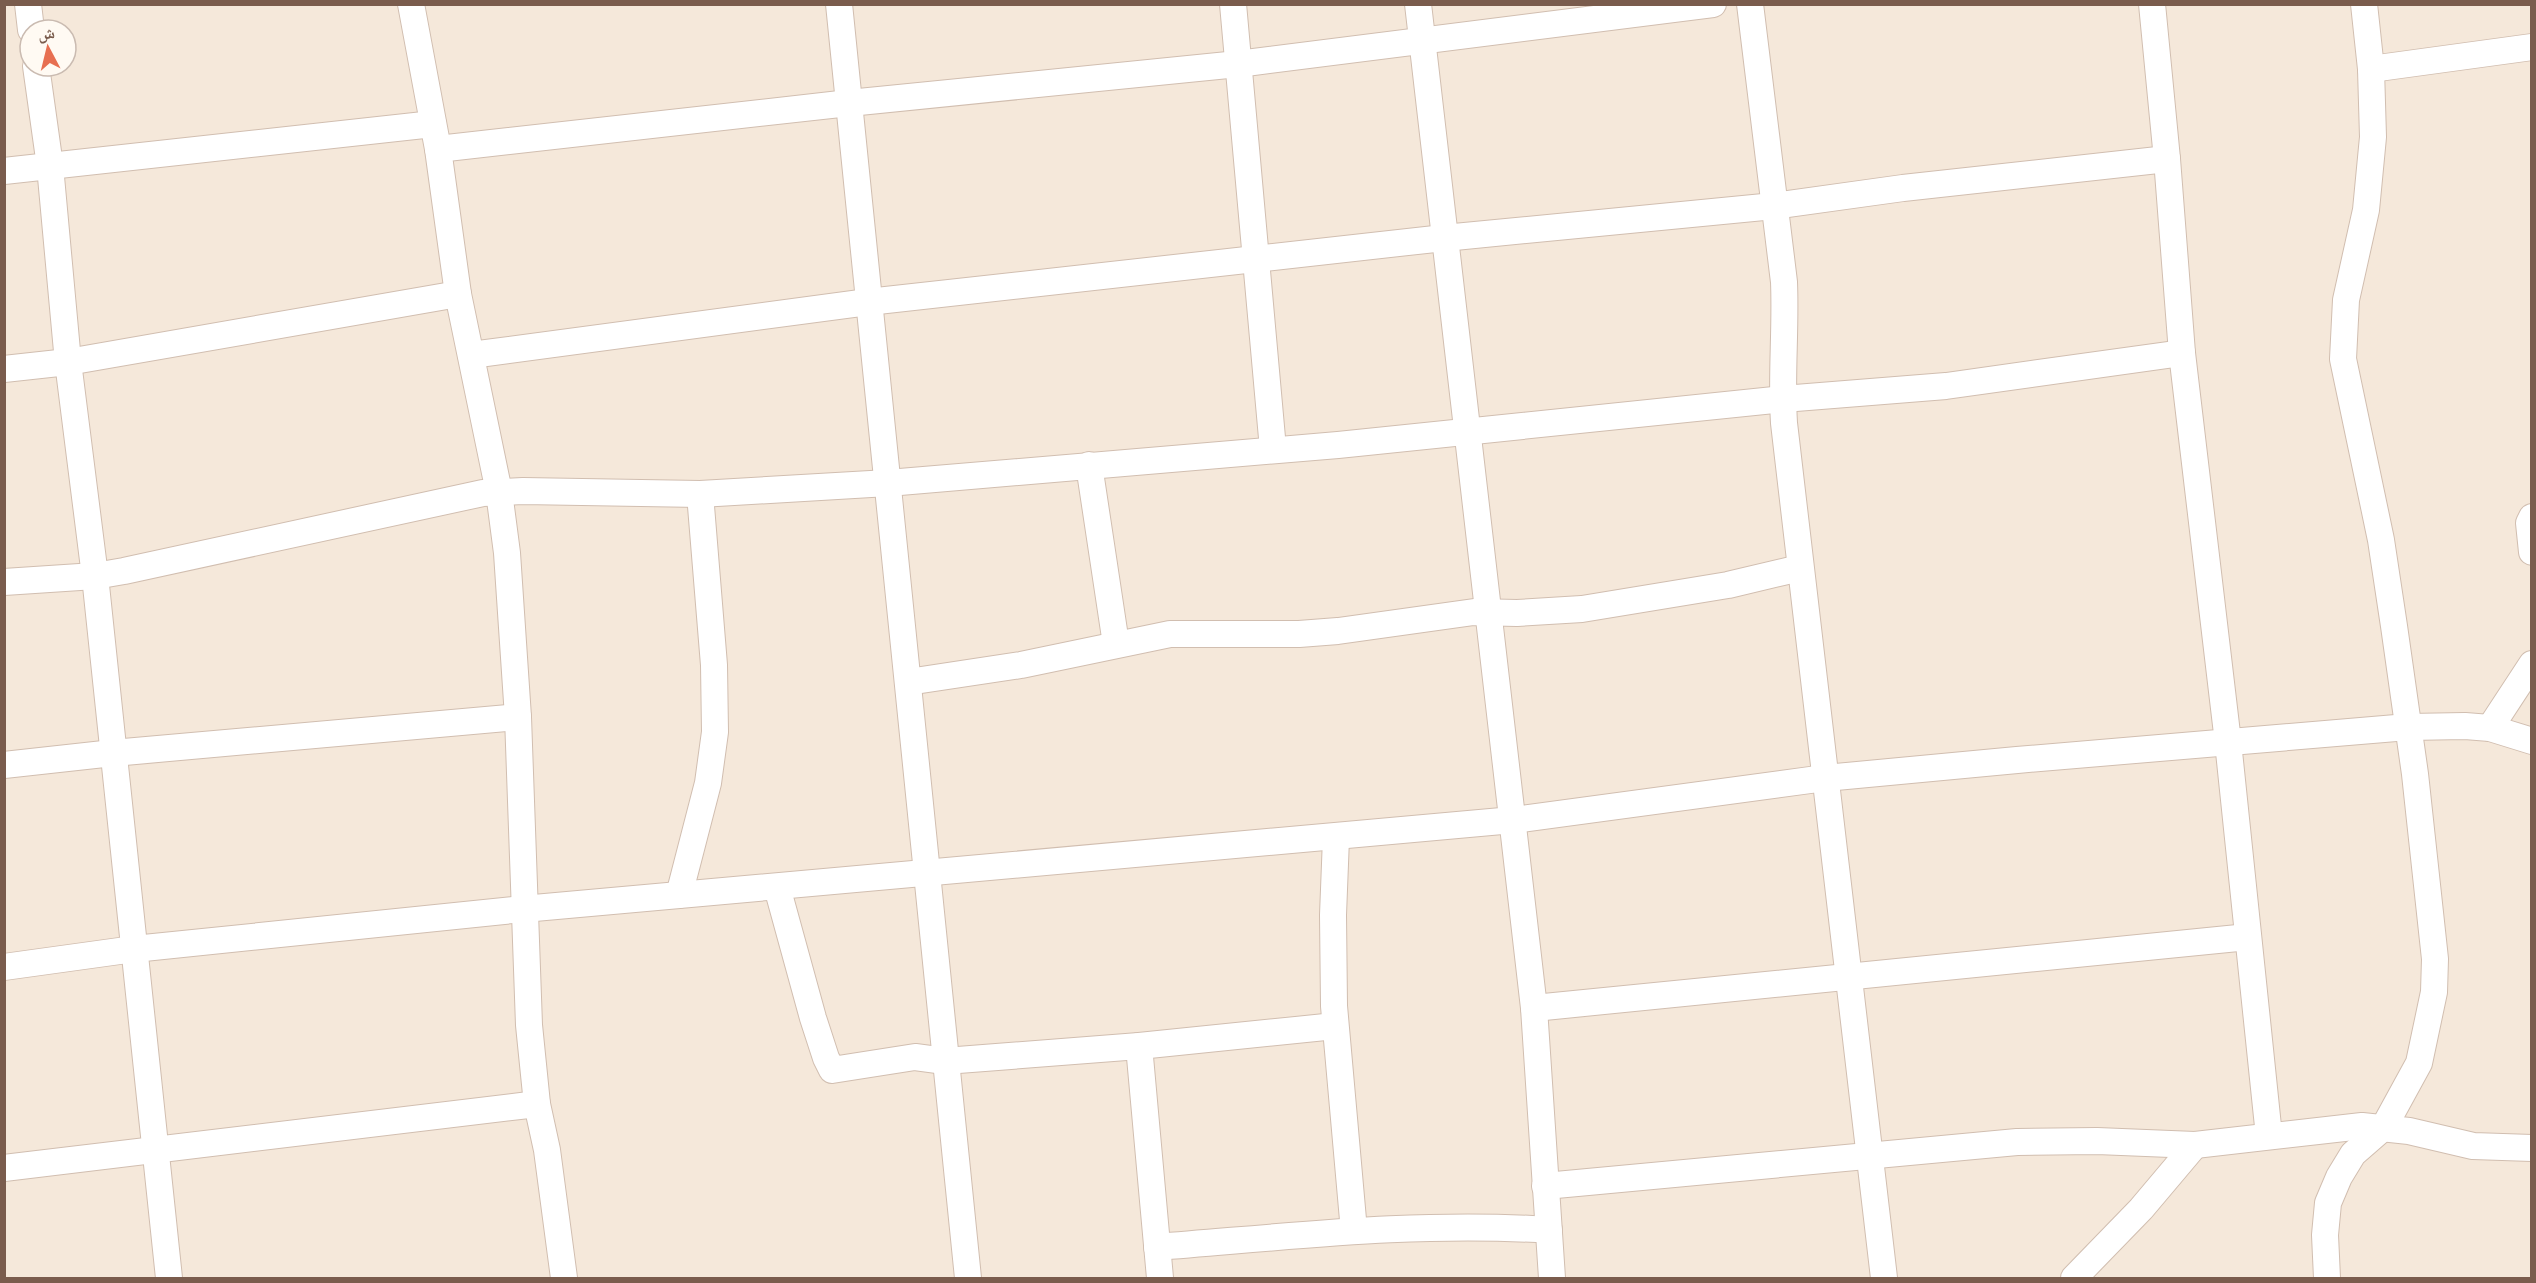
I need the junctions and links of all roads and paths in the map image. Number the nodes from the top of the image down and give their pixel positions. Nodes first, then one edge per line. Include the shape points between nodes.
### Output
1 (411, 4) edge
2 (839, 4) edge
3 (1233, 4) edge
4 (1418, 4) edge
5 (1713, 4) edge
6 (1750, 4) edge
7 (2152, 4) edge
8 (2364, 4) edge
9 (1423, 39) junction
10 (2532, 47) edge
11 (1238, 64) junction
12 (2371, 69) junction
13 (38, 78) edge
14 (849, 103) junction
15 (433, 124) junction
16 (438, 149) junction
17 (2167, 159) junction
18 (50, 166) junction
19 (4, 171) edge
20 (1774, 206) junction
21 (1444, 238) junction
22 (1256, 261) junction
23 (458, 294) junction
24 (868, 302) junction
25 (2182, 353) junction
26 (471, 356) junction
27 (68, 362) junction
28 (4, 369) edge
29 (1782, 399) junction
30 (1467, 431) junction
31 (1272, 449) junction
32 (1089, 465) junction
33 (888, 483) junction
34 (500, 492) junction
35 (700, 494) junction
36 (2532, 517) edge
37 (2532, 552) edge
38 (1800, 568) junction
39 (95, 576) junction
40 (4, 582) edge
41 (1489, 611) junction
42 (1116, 644) junction
43 (2532, 664) edge
44 (908, 682) junction
45 (518, 717) junction
46 (2408, 727) junction
47 (2490, 728) junction
48 (2532, 741) edge
49 (2228, 742) junction
50 (113, 753) junction
51 (4, 765) edge
52 (1826, 778) junction
53 (1513, 820) junction
54 (1336, 838) junction
55 (927, 872) junction
56 (777, 887) junction
57 (679, 895) junction
58 (523, 909) junction
59 (2248, 937) junction
60 (134, 950) junction
61 (4, 967) edge
62 (1848, 977) junction
63 (1534, 1008) junction
64 (1335, 1026) junction
65 (1139, 1046) junction
66 (945, 1061) junction
67 (537, 1104) junction
68 (2384, 1126) junction
69 (2270, 1136) junction
70 (2195, 1145) junction
71 (2532, 1148) edge
72 (155, 1150) junction
73 (1869, 1154) junction
74 (4, 1168) edge
75 (1545, 1186) junction
76 (1549, 1230) junction
77 (1354, 1231) junction
78 (1157, 1247) junction
79 (169, 1278) edge
80 (564, 1278) edge
81 (968, 1278) edge
82 (1160, 1278) edge
83 (1552, 1278) edge
84 (1884, 1278) edge
85 (2074, 1278) edge
86 (2327, 1278) edge

1 - 15 street
2 - 14 street
3 - 11 street
4 - 9 street
5 - 9 street
6 - 20 street
7 - 17 street
8 - 12 street
9 - 11 street
9 - 21 street
10 - 12 street
11 - 14 street
11 - 22 street
12 - 46 street via 2370,178 2346,300 2343,359 2381,540
13 - 18 street
14 - 16 street
14 - 24 street
15 - 16 street
15 - 18 street
16 - 23 street
17 - 20 street
17 - 25 street
18 - 19 street
18 - 27 street
20 - 21 street
20 - 29 street via 1786,314
21 - 22 street
21 - 30 street
22 - 24 street
22 - 31 street
23 - 26 street
23 - 27 street
24 - 26 street
24 - 33 street
25 - 29 street via 1946,386
25 - 49 street
26 - 34 street
27 - 28 street
27 - 39 street
29 - 30 street
29 - 38 street
30 - 31 street
30 - 41 street
31 - 32 street
32 - 33 street
32 - 42 street
33 - 35 street
33 - 44 street
34 - 35 street
34 - 39 street via 458,497
34 - 45 street
35 - 57 street via 714,665 715,732 708,783
36 - 37 street
38 - 41 street via 1620,604 1538,612
38 - 52 street
39 - 40 street
39 - 50 street
41 - 42 street via 1338,631 1170,634
41 - 53 street
42 - 44 street via 1020,665
43 - 47 street
44 - 55 street
45 - 50 street
45 - 58 street
46 - 47 street
46 - 49 street
46 - 68 street via 2435,959 2434,992 2419,1063
47 - 48 street
49 - 52 street
49 - 59 street
50 - 51 street
50 - 60 street
52 - 53 street
52 - 62 street
53 - 54 street
53 - 63 street
54 - 55 street
54 - 64 street
55 - 56 street
55 - 66 street
56 - 57 street
56 - 66 street via 831,1068 840,1070 915,1057
57 - 58 street
58 - 60 street
58 - 67 street
59 - 62 street
59 - 69 street
60 - 61 street
60 - 72 street
62 - 63 street
62 - 73 street
63 - 75 street
64 - 65 street
64 - 77 street
65 - 66 street
65 - 78 street
66 - 81 street
67 - 72 street
67 - 80 street
68 - 69 street
68 - 71 street via 2473,1146
68 - 86 street via 2353,1154 2328,1203
69 - 70 street
70 - 73 street via 2050,1141
70 - 85 street via 2141,1209
72 - 74 street
72 - 79 street
73 - 75 street
73 - 84 street
75 - 76 street
76 - 77 street via 1462,1226
76 - 83 street
77 - 78 street
78 - 82 street

